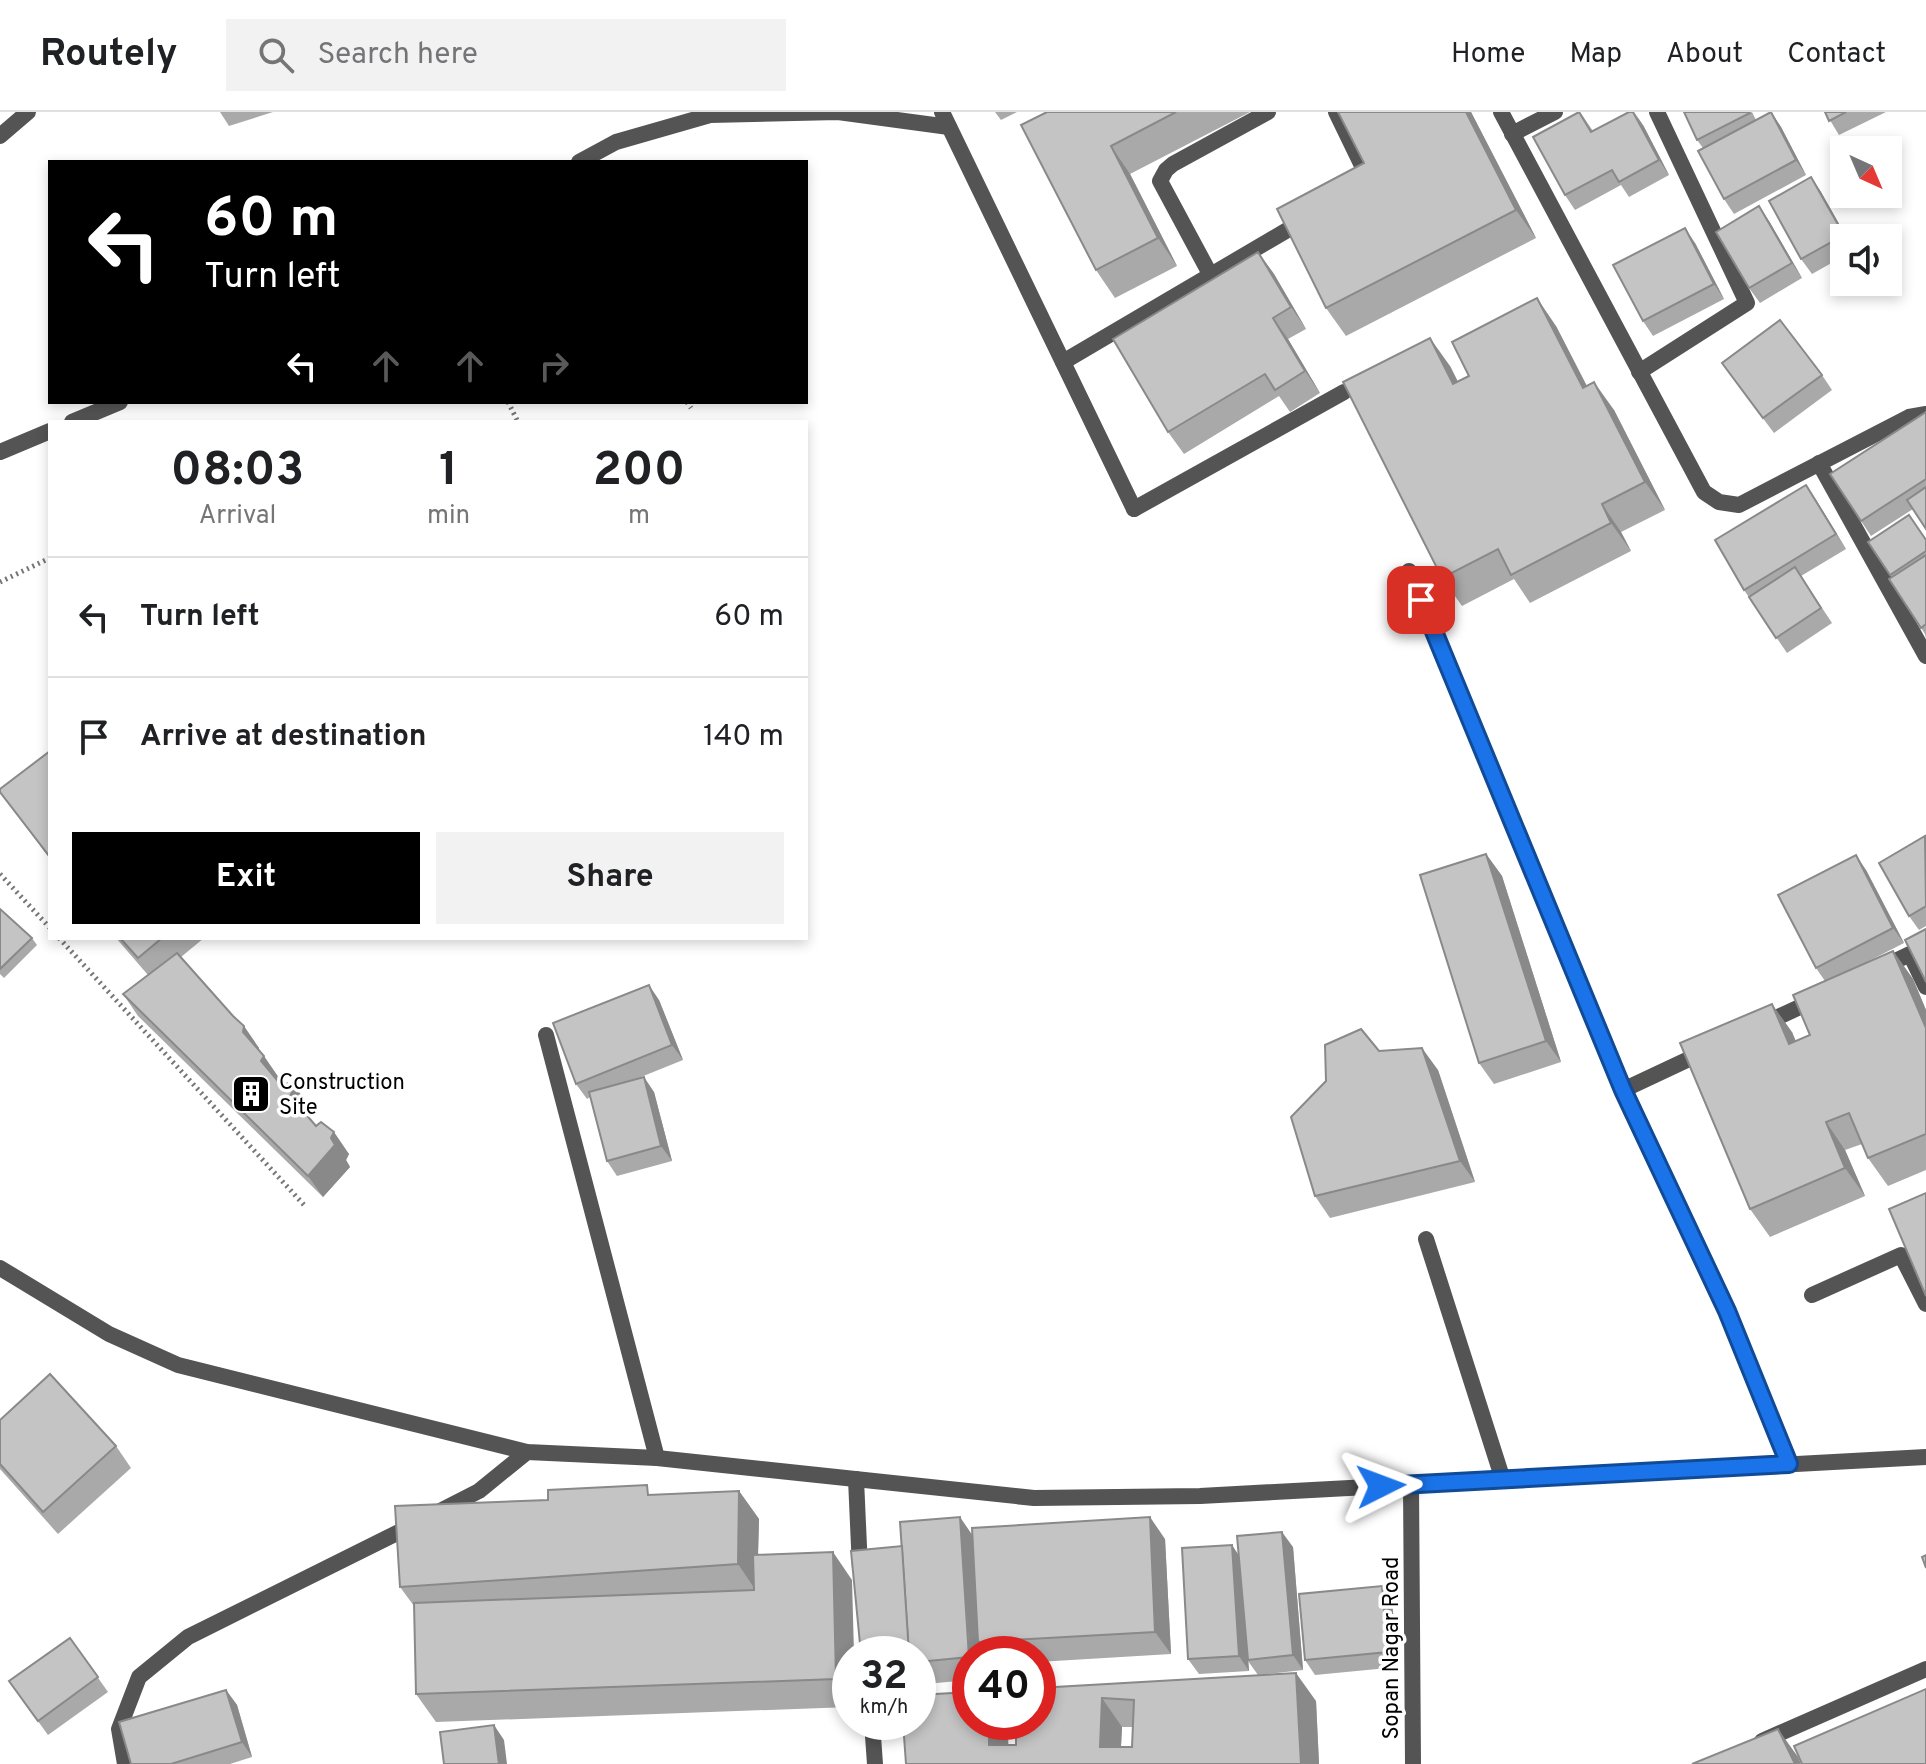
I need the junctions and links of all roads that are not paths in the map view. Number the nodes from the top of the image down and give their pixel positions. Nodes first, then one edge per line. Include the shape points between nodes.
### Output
1 (28, 112) edge
2 (1268, 112) edge
3 (1336, 112) edge
4 (1501, 112) edge
5 (1555, 112) edge
6 (1657, 112) edge
7 (946, 120) edge
8 (1512, 134) junction
9 (0, 136) edge
10 (583, 160) edge
11 (1359, 190) edge
12 (1318, 213) edge
13 (1210, 274) junction
14 (1063, 362) junction
15 (1639, 372) junction
16 (1344, 392) edge
17 (115, 404) edge
18 (1926, 414) edge
19 (77, 420) edge
20 (48, 432) edge
21 (0, 452) edge
22 (1819, 463) junction
23 (1409, 571) dead end
24 (1926, 656) edge
25 (1867, 975) edge
26 (1926, 987) edge
27 (1824, 995) edge
28 (1752, 1029) edge
29 (546, 1035) dead end
30 (1724, 1043) edge
31 (1623, 1090) junction
32 (1426, 1239) dead end
33 (0, 1268) edge
34 (1812, 1295) dead end
35 (1926, 1304) edge
36 (527, 1452) junction
37 (1926, 1457) edge
38 (657, 1458) junction
39 (1789, 1464) junction
40 (856, 1479) junction
41 (1503, 1480) junction
42 (1411, 1485) junction
43 (861, 1579) edge
44 (1926, 1669) edge
45 (873, 1740) edge
46 (1752, 1745) edge
47 (125, 1764) edge
48 (875, 1764) edge
49 (1413, 1764) edge

1 - 9 street
2 - 13 street via 1173,164 1160,181
3 - 11 street via 1368,178
4 - 8 street
5 - 8 street
6 - 15 street via 1747,303
7 - 10 street via 838,112 710,115 616,142
7 - 14 street
8 - 15 street
12 - 13 street
13 - 14 street
14 - 16 street via 1134,509
15 - 22 street via 1695,478 1719,502 1739,505
17 - 19 street
18 - 22 street via 1909,417
20 - 21 street
22 - 24 street
23 - 31 street
25 - 26 street via 1910,954
27 - 28 street
29 - 38 street
30 - 31 street
31 - 39 street via 1727,1311
32 - 41 street
33 - 36 street via 109,1334 178,1365
34 - 35 street via 1901,1255
36 - 38 street
36 - 47 street via 479,1491 188,1637 139,1677 119,1729
37 - 39 street
38 - 40 street
39 - 41 street
40 - 42 street via 1034,1498
40 - 43 street
41 - 42 street
42 - 49 street, Sopan Nagar Road
44 - 46 street
45 - 48 street

